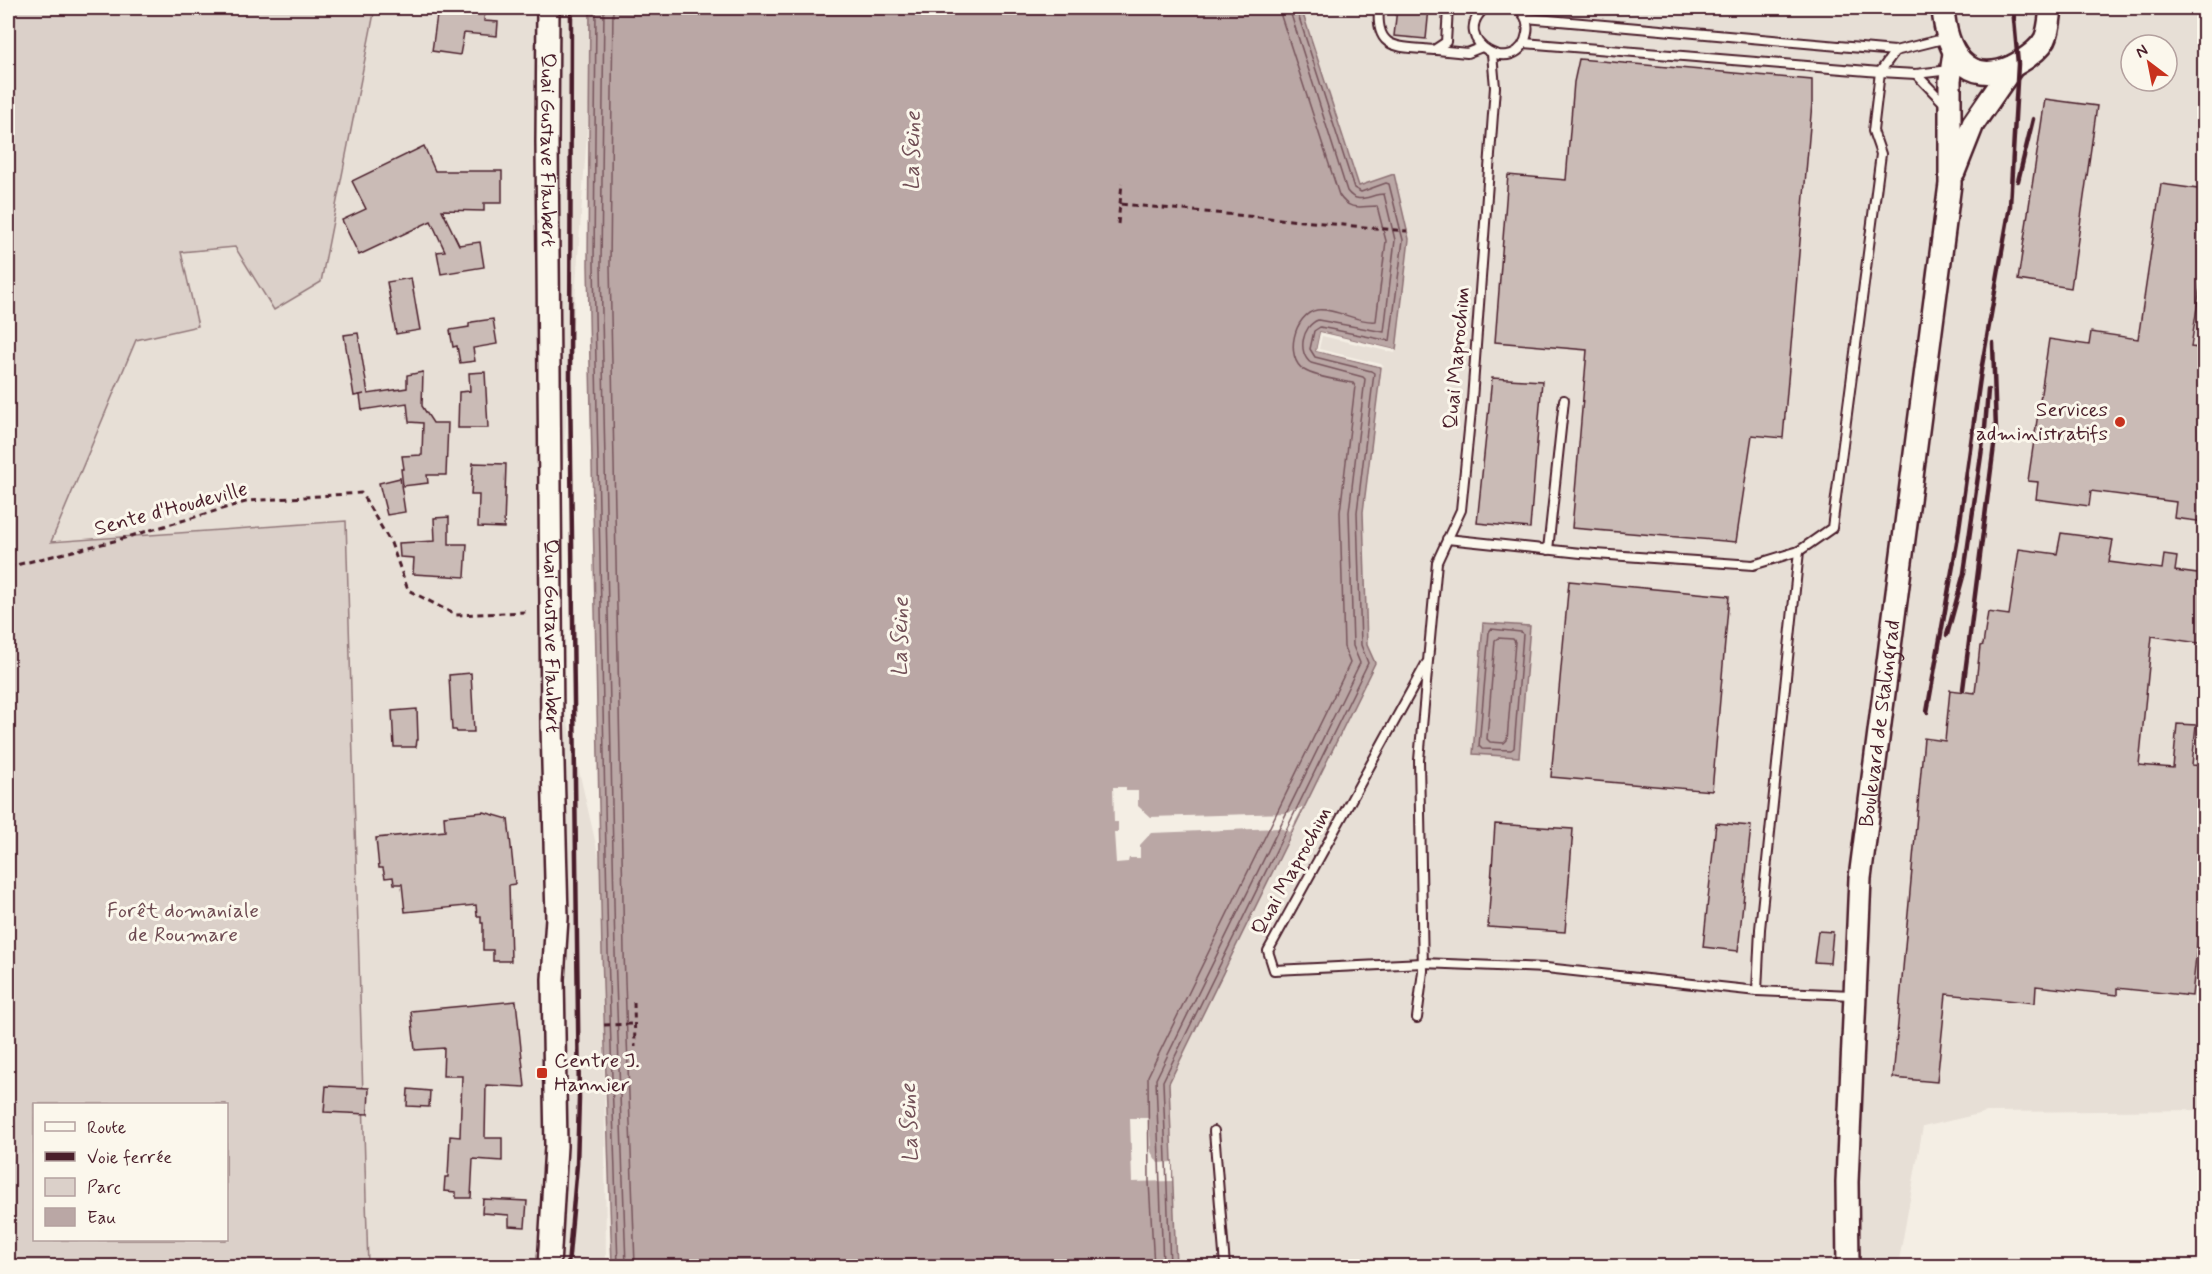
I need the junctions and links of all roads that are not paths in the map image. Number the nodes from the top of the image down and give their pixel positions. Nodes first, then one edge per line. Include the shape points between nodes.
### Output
1 (548, 8) edge
2 (1379, 8) edge
3 (1448, 8) edge
4 (1485, 8) edge
5 (1518, 8) edge
6 (1943, 8) edge
7 (2051, 8) edge
8 (1526, 18) junction
9 (1524, 43) junction
10 (1482, 47) junction
11 (1434, 50) junction
12 (1895, 51) junction
13 (1492, 54) junction
14 (1951, 54) junction
15 (2013, 66) junction
16 (1880, 72) junction
17 (1916, 74) junction
18 (1950, 109) junction
19 (1950, 184) junction
20 (1564, 400) dead end
21 (1447, 539) junction
22 (1548, 549) junction
23 (1800, 551) junction
24 (1428, 660) junction
25 (1423, 963) junction
26 (1757, 991) junction
27 (1854, 996) junction
28 (1417, 1017) dead end
29 (1214, 1131) dead end
30 (549, 1266) edge
31 (1225, 1266) edge
32 (1848, 1266) edge

1 - 30 main road, Quai Gustave Flaubert via 557,918 553,1003 556,1146
2 - 11 lane via 1377,23 1389,45
3 - 11 lane via 1446,42
4 - 10 lane via 1474,25
5 - 8 lane
6 - 14 main road, Boulevard de Stalingrad
7 - 15 main road via 2045,39
8 - 9 lane
8 - 12 lane
9 - 13 lane via 1510,54
9 - 16 lane
10 - 11 lane via 1467,53
10 - 13 lane
12 - 14 lane
12 - 16 lane
13 - 21 lane, Quai Maprochim via 1495,87 1472,400 1461,510
14 - 15 main road via 1985,74
14 - 17 lane
14 - 18 main road, Boulevard de Stalingrad
15 - 19 main road, Boulevard de Stalingrad via 1973,124
16 - 17 lane
16 - 23 lane via 1873,131 1881,154 1832,528
17 - 18 lane
18 - 19 main road, Boulevard de Stalingrad
19 - 27 main road, Boulevard de Stalingrad via 1860,879
20 - 22 lane
21 - 22 lane
21 - 24 lane, Quai Maprochim via 1437,562
22 - 23 lane via 1754,565
23 - 26 lane
24 - 25 lane, Quai Maprochim via 1419,760
24 - 25 lane, Quai Maprochim via 1268,951 1274,970
25 - 26 lane, Quai Maprochim via 1546,968
25 - 28 lane, Quai Maprochim
26 - 27 lane, Quai Maprochim
27 - 32 main road, Boulevard de Stalingrad
29 - 31 lane

